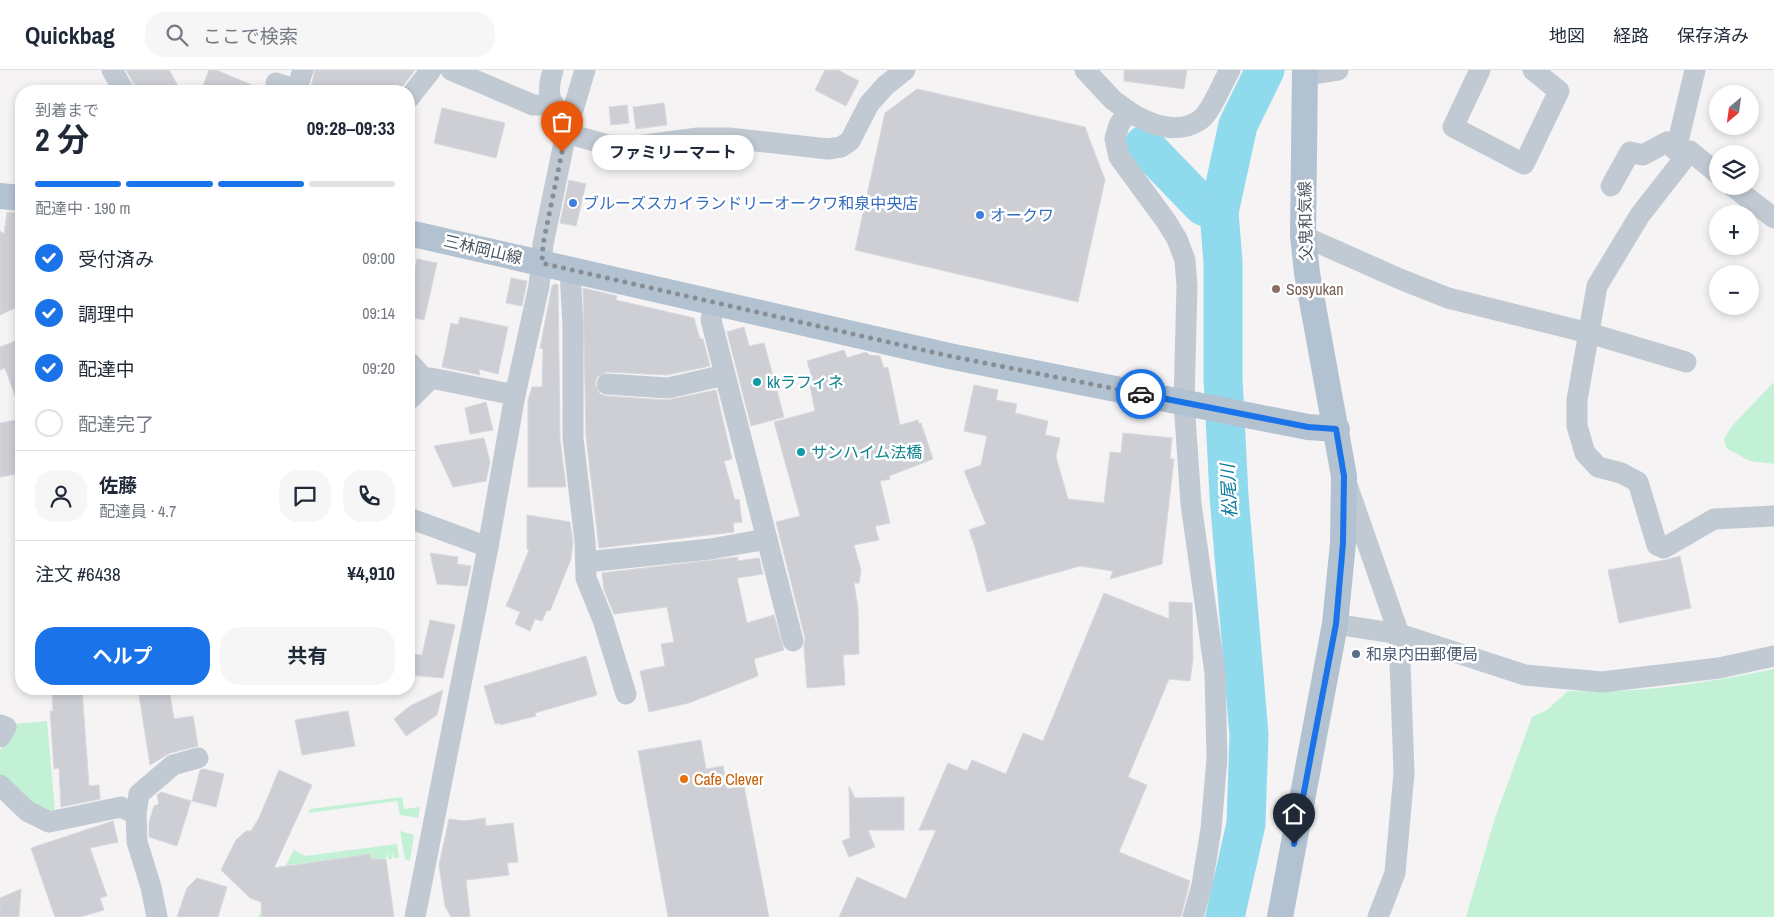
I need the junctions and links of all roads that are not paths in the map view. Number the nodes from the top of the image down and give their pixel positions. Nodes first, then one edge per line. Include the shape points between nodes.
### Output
1 (112, 70) edge
2 (431, 70) edge
3 (451, 70) edge
4 (553, 70) edge
5 (584, 70) edge
6 (905, 70) edge
7 (1085, 70) edge
8 (1230, 70) edge
9 (1338, 70) edge
10 (1480, 70) edge
11 (1533, 70) edge
12 (1696, 70) edge
13 (1305, 72) edge
14 (276, 83) dead end
15 (298, 84) edge
16 (121, 85) edge
17 (415, 90) edge
18 (552, 105) junction
19 (1128, 111) junction
20 (568, 125) junction
21 (1680, 154) junction
22 (1709, 167) edge
23 (1611, 186) dead end
24 (1744, 195) edge
25 (0, 196) edge
26 (15, 197) edge
27 (1774, 217) edge
28 (415, 234) edge
29 (1303, 236) junction
30 (542, 263) junction
31 (570, 270) junction
32 (714, 304) junction
33 (1590, 333) junction
34 (1686, 362) dead end
35 (415, 369) edge
36 (725, 375) junction
37 (427, 382) junction
38 (608, 384) dead end
39 (415, 394) edge
40 (515, 395) junction
41 (1189, 403) junction
42 (1336, 429) junction
43 (1344, 476) junction
44 (1774, 516) edge
45 (415, 520) edge
46 (767, 538) junction
47 (488, 547) junction
48 (586, 562) junction
49 (1336, 624) junction
50 (1399, 634) junction
51 (793, 641) dead end
52 (1774, 656) edge
53 (626, 694) dead end
54 (0, 725) edge
55 (0, 737) edge
56 (198, 758) dead end
57 (0, 784) edge
58 (136, 814) junction
59 (157, 917) edge
60 (415, 917) edge
61 (1193, 917) edge
62 (1280, 917) edge
63 (1378, 917) edge

1 - 16 street
2 - 17 street
3 - 18 street via 532,105
4 - 18 street via 549,85
5 - 20 street
6 - 20 street via 869,104 850,141 841,147 828,149 728,138 698,138 637,146 608,145
7 - 19 street
8 - 19 street via 1208,110 1200,120 1188,125 1164,128
9 - 13 street
10 - 11 street via 1452,127 1524,164 1558,91
12 - 21 street
13 - 29 main road, 父鬼和気線
14 - 15 street
18 - 20 street
19 - 41 street via 1115,138 1119,156 1166,221 1185,260
20 - 30 street via 543,244
21 - 22 street via 1690,151
21 - 23 street via 1667,142 1643,155 1630,152
21 - 33 street via 1597,286
24 - 27 street
25 - 26 main road
28 - 30 main road, 三林岡山線
29 - 33 street via 1448,298
29 - 42 main road, 父鬼和気線
30 - 31 main road, 三林岡山線
30 - 40 street
31 - 32 main road, 三林岡山線
31 - 48 street via 573,438
32 - 36 street via 711,320
32 - 41 main road, 三林岡山線 via 949,356
33 - 34 street
33 - 44 street via 1577,400 1577,426 1585,453 1598,466 1638,482 1657,545 1664,548 1714,519
35 - 37 street
36 - 38 street via 668,388
36 - 46 street
37 - 39 street
37 - 40 street via 431,378
40 - 47 street
41 - 42 main road, 三林岡山線 via 1308,427
41 - 61 street via 1191,504 1214,673 1217,758 1211,829
42 - 43 main road
43 - 49 main road via 1343,543
43 - 50 street
45 - 47 street
46 - 48 street via 710,549
46 - 51 street
47 - 60 street
48 - 53 street via 590,592 603,620
49 - 50 street
49 - 62 main road
50 - 52 street via 1525,675 1602,682 1719,668
50 - 63 street via 1404,773 1395,872
54 - 55 street via 6,727
56 - 58 street via 173,765 139,794
57 - 58 street via 27,811 49,822 121,807
58 - 59 street via 137,842

